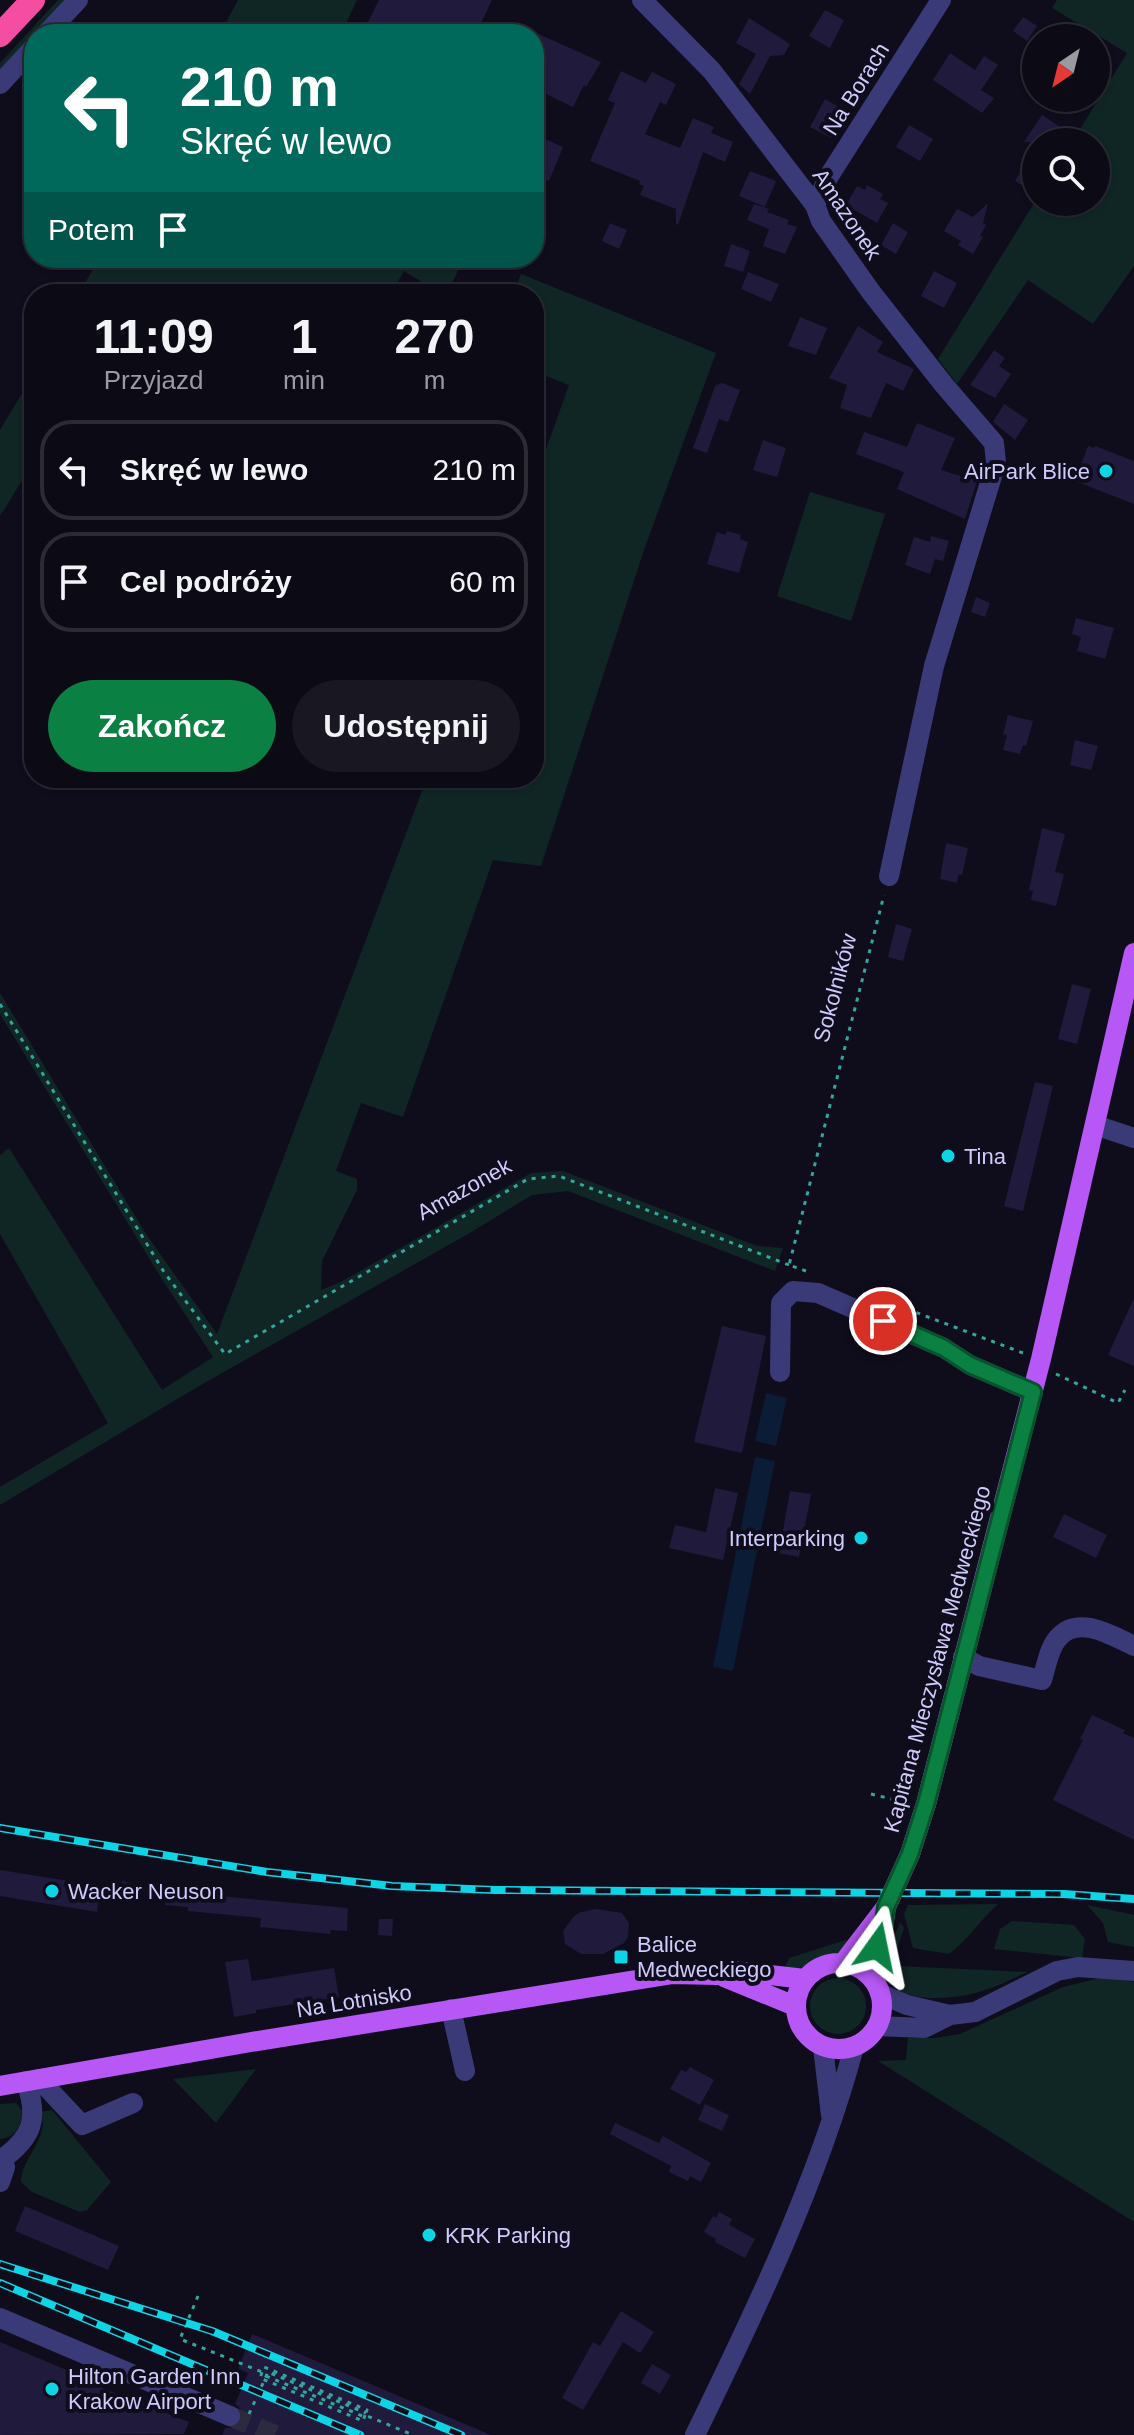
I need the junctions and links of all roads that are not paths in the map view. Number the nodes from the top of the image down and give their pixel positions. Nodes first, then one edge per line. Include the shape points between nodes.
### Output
1 (33, 0) edge
2 (78, 0) edge
3 (642, 0) edge
4 (941, 0) edge
5 (55, 24) edge
6 (0, 35) edge
7 (24, 58) edge
8 (0, 84) edge
9 (815, 205) junction
10 (889, 876) road end
11 (1134, 953) edge
12 (1095, 1125) junction
13 (1134, 1138) edge
14 (780, 1372) dead end
15 (1033, 1392) junction
16 (1134, 1646) edge
17 (963, 1657) junction
18 (886, 1907) junction
19 (843, 1963) junction
20 (1134, 1971) edge
21 (717, 1975) junction
22 (805, 1979) junction
23 (876, 1985) junction
24 (795, 2006) junction
25 (451, 2009) junction
26 (950, 2015) junction
27 (877, 2026) junction
28 (823, 2047) junction
29 (854, 2047) junction
30 (465, 2071) dead end
31 (32, 2080) junction
32 (0, 2086) edge
33 (133, 2103) dead end
34 (831, 2115) junction
35 (1, 2159) edge
36 (0, 2182) edge
37 (0, 2318) edge
38 (238, 2420) tunnel mouth
39 (695, 2435) edge

1 - 6 highway
2 - 5 street
3 - 9 street, Amazonek via 712,71
4 - 9 street, Na Borach
7 - 8 street
9 - 10 street, Amazonek via 871,292 994,443 996,463 934,666
11 - 12 main road, Kapitana Mieczysława Medweckiego
12 - 13 street
12 - 15 main road, Kapitana Mieczysława Medweckiego via 1047,1366
14 - 15 street via 781,1303 793,1291 818,1293
15 - 17 main road, Kapitana Mieczysława Medweckiego
16 - 17 street via 1087,1626 1070,1629 1058,1638 1042,1680 979,1666
17 - 18 main road, Kapitana Mieczysława Medweckiego via 926,1804
18 - 19 main road, Kapitana Mieczysława Medweckiego
18 - 23 main road, Kapitana Mieczysława Medweckiego
19 - 22 main road via 828,1964
19 - 23 main road via 862,1969
20 - 26 street via 1057,1971 975,2012
21 - 22 main road, Na Lotnisko via 735,1971
21 - 24 main road, Na Lotnisko
21 - 25 main road, Na Lotnisko via 673,1974
22 - 24 main road
23 - 26 street via 907,2005
23 - 27 main road via 882,2013
24 - 28 main road via 803,2030
25 - 30 street
25 - 31 main road, Na Lotnisko
26 - 27 street via 924,2028
27 - 29 main road
28 - 29 main road
28 - 34 street
29 - 34 street
31 - 32 main road, Na Lotnisko
31 - 33 street via 82,2125
31 - 35 street via 30,2129 26,2139
34 - 39 street via 772,2270
35 - 36 street via 5,2167
37 - 38 street

